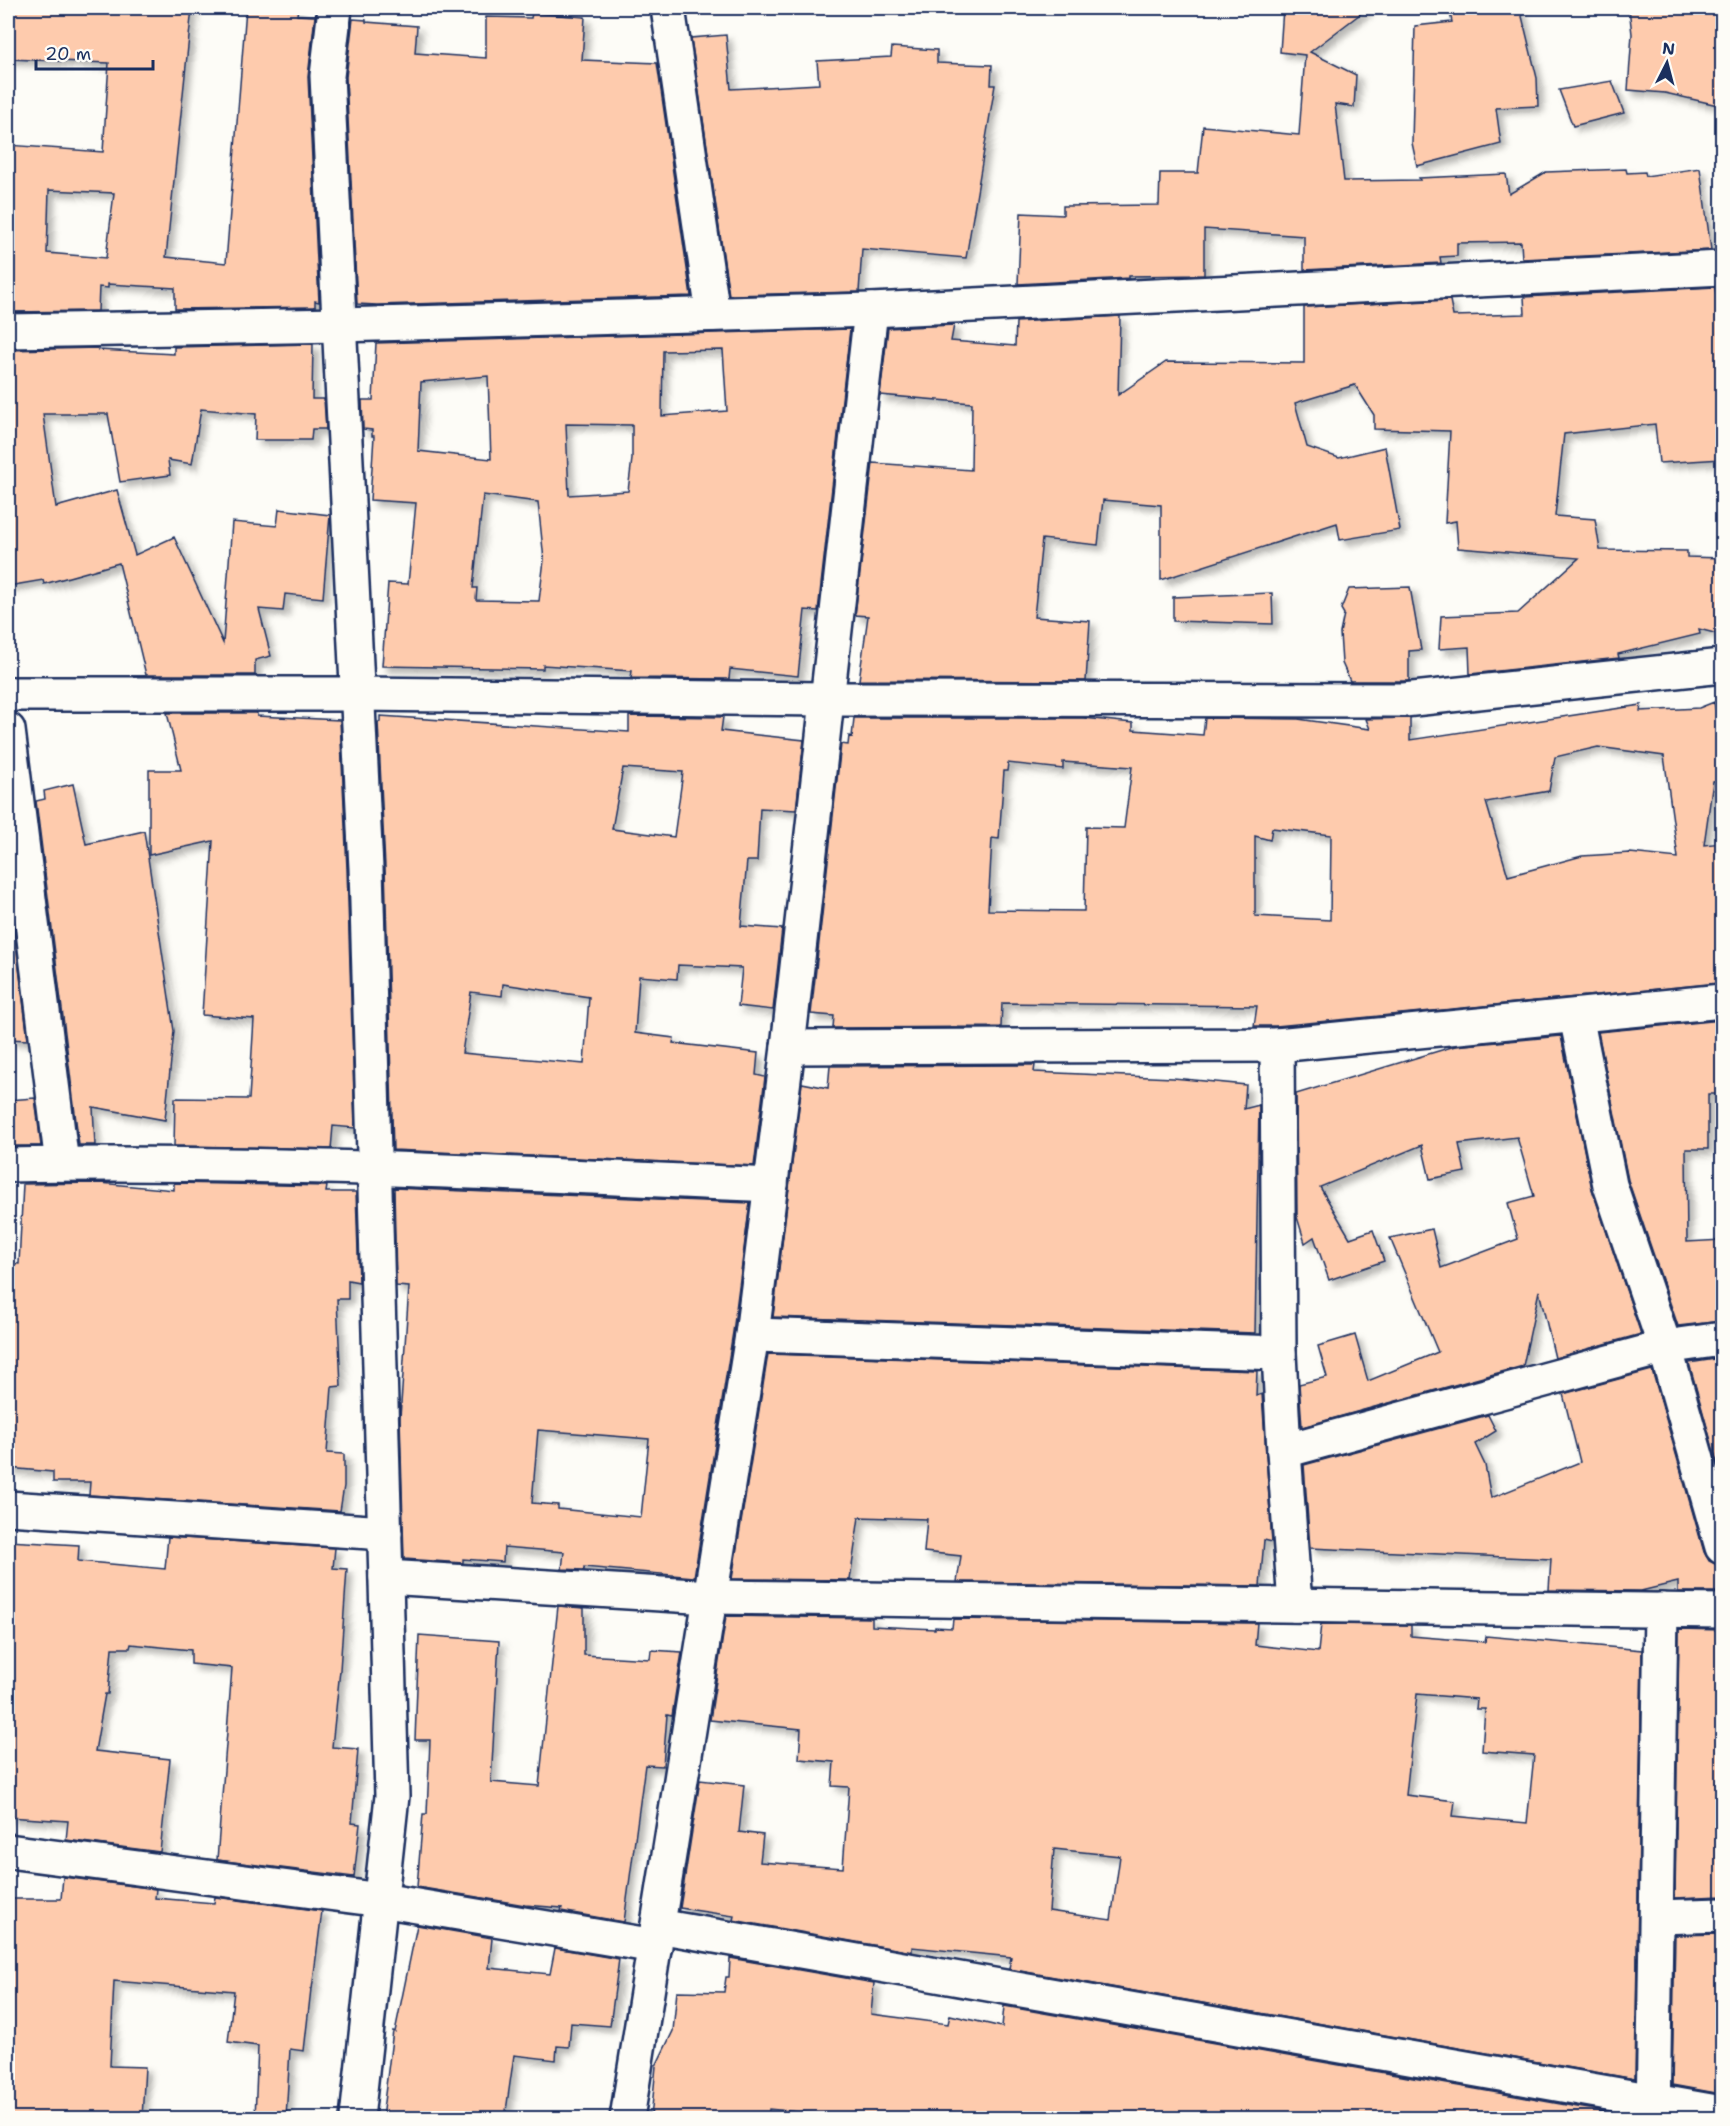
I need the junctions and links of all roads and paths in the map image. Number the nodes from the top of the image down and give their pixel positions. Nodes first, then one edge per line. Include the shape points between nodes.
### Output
1 (335, 8) edge
2 (668, 8) edge
3 (1722, 268) edge
4 (871, 310) junction
5 (713, 314) junction
6 (340, 325) junction
7 (8, 332) edge
8 (1722, 666) edge
9 (8, 694) edge
10 (358, 694) junction
11 (827, 699) junction
12 (8, 730) edge
13 (1722, 1001) edge
14 (1576, 1016) junction
15 (1277, 1045) junction
16 (788, 1047) junction
17 (62, 1164) junction
18 (8, 1165) edge
19 (375, 1168) junction
20 (771, 1185) junction
21 (752, 1335) junction
22 (1722, 1339) edge
23 (1665, 1347) junction
24 (1279, 1353) junction
25 (1284, 1451) junction
26 (8, 1508) edge
27 (385, 1533) junction
28 (1722, 1547) edge
29 (386, 1577) junction
30 (710, 1597) junction
31 (1295, 1605) junction
32 (1661, 1610) junction
33 (1722, 1611) edge
34 (8, 1851) edge
35 (381, 1900) junction
36 (1722, 1916) edge
37 (1657, 1917) junction
38 (656, 1936) junction
39 (1654, 2110) edge
40 (1722, 2113) edge
41 (357, 2118) edge
42 (627, 2118) edge

1 - 6 street via 327,76
2 - 5 street
3 - 4 street
4 - 5 street
4 - 11 street
5 - 6 street
6 - 7 street
6 - 10 street
8 - 11 street via 1404,700
9 - 10 street
10 - 11 street
10 - 19 street
11 - 16 street
12 - 17 street
13 - 14 street
14 - 15 street
14 - 23 street via 1610,1185
15 - 16 street
15 - 24 street
16 - 20 street
17 - 18 street
17 - 19 street
19 - 20 street
19 - 27 street
20 - 21 street
21 - 24 street
21 - 30 street
22 - 23 street
23 - 25 street
23 - 28 street
24 - 25 street
25 - 31 street
26 - 27 street
27 - 29 street
29 - 30 street
29 - 35 street via 392,1796
30 - 31 street
30 - 38 street
31 - 32 street
32 - 33 street
32 - 37 street
34 - 35 street
35 - 38 street
35 - 41 street
36 - 37 street
37 - 39 street
38 - 39 street
38 - 42 street
39 - 40 street

